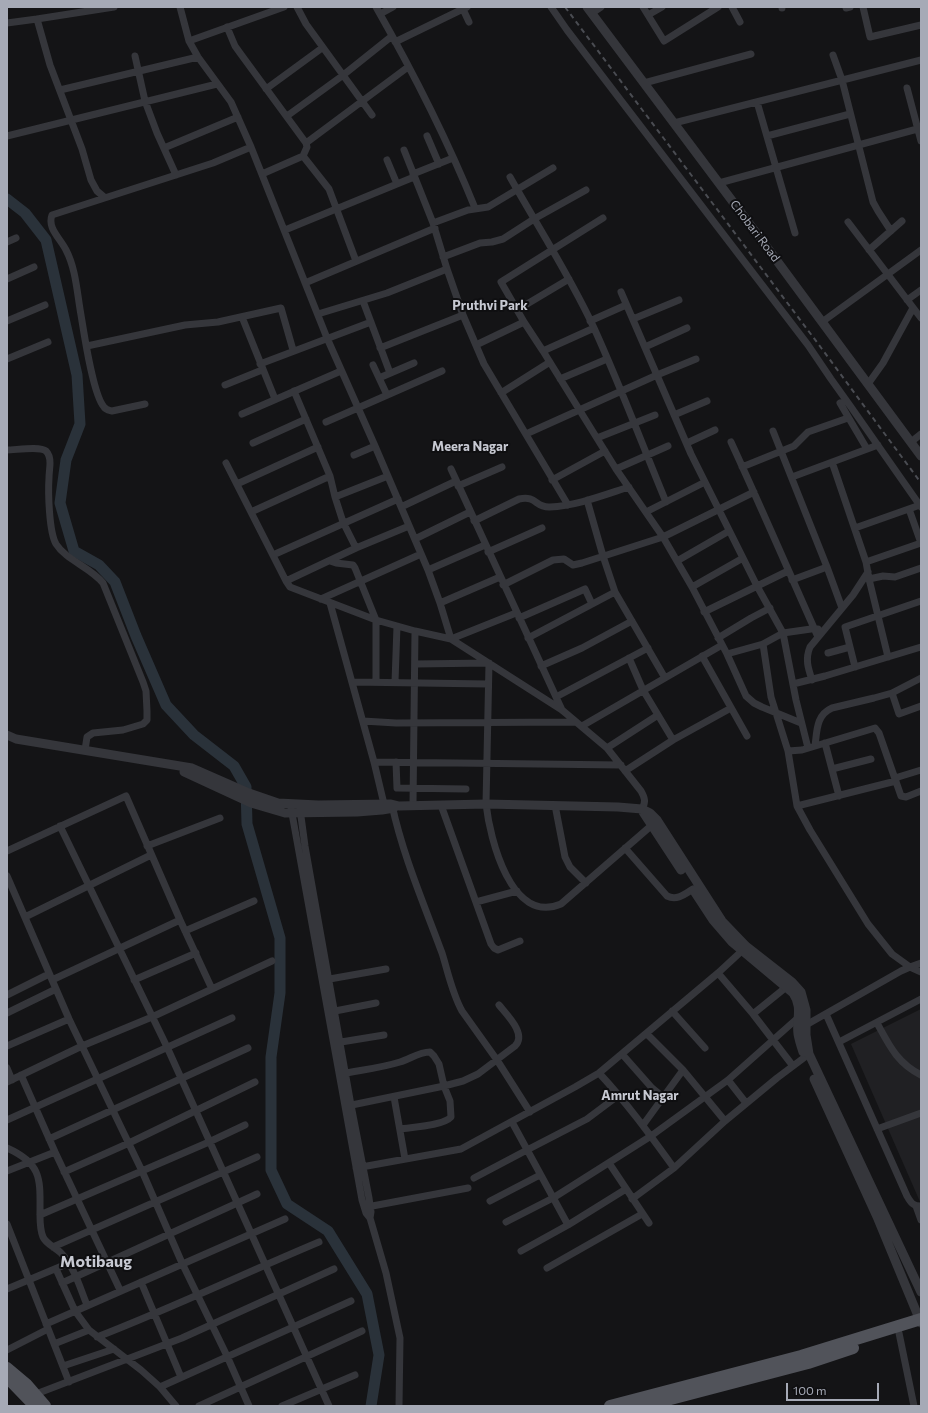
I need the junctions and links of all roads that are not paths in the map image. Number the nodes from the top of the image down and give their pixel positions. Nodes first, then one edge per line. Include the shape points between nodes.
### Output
1 (114, 7) edge
2 (180, 7) edge
3 (284, 7) edge
4 (297, 7) edge
5 (393, 7) edge
6 (551, 7) edge
7 (602, 7) edge
8 (643, 7) edge
9 (662, 7) edge
10 (718, 7) edge
11 (732, 7) edge
12 (863, 7) edge
13 (464, 8) edge
14 (378, 10) edge
15 (589, 10) edge
16 (648, 15) junction
17 (37, 19) junction
18 (469, 22) dead end
19 (740, 22) dead end
20 (7, 23) edge
21 (921, 25) edge
22 (227, 27) junction
23 (394, 39) junction
24 (189, 41) junction
25 (322, 48) junction
26 (751, 54) dead end
27 (833, 54) dead end
28 (135, 56) dead end
29 (198, 57) junction
30 (921, 60) edge
31 (408, 67) junction
32 (138, 70) junction
33 (342, 76) junction
34 (842, 80) junction
35 (644, 83) junction
36 (217, 84) junction
37 (908, 88) dead end
38 (266, 89) junction
39 (60, 90) junction
40 (145, 101) junction
41 (362, 102) junction
42 (758, 102) junction
43 (850, 114) junction
44 (372, 115) dead end
45 (238, 116) junction
46 (287, 116) junction
47 (72, 119) junction
48 (674, 123) junction
49 (920, 129) edge
50 (7, 136) edge
51 (428, 136) dead end
52 (767, 136) junction
53 (921, 141) edge
54 (306, 143) junction
55 (858, 144) junction
56 (251, 147) junction
57 (164, 148) junction
58 (404, 150) dead end
59 (303, 156) junction
60 (453, 158) junction
61 (387, 160) dead end
62 (438, 164) junction
63 (776, 167) junction
64 (553, 168) dead end
65 (262, 174) junction
66 (176, 175) junction
67 (414, 175) junction
68 (510, 177) dead end
69 (719, 183) junction
70 (397, 184) junction
71 (517, 190) junction
72 (586, 190) dead end
73 (104, 197) junction
74 (475, 208) junction
75 (336, 209) junction
76 (603, 218) dead end
77 (534, 219) junction
78 (902, 221) dead end
79 (848, 222) dead end
80 (434, 226) junction
81 (285, 230) junction
82 (891, 231) junction
83 (795, 233) dead end
84 (16, 238) dead end
85 (7, 242) edge
86 (552, 250) junction
87 (869, 250) junction
88 (921, 250) edge
89 (443, 257) junction
90 (356, 261) junction
91 (34, 267) dead end
92 (447, 269) junction
93 (887, 275) junction
94 (7, 279) edge
95 (569, 279) junction
96 (306, 282) junction
97 (921, 290) edge
98 (621, 292) dead end
99 (679, 300) dead end
100 (907, 300) junction
101 (363, 301) junction
102 (45, 305) dead end
103 (626, 305) junction
104 (913, 308) junction
105 (517, 310) junction
106 (318, 314) junction
107 (462, 315) junction
108 (242, 317) junction
109 (921, 318) edge
110 (632, 319) junction
111 (7, 321) edge
112 (370, 322) junction
113 (524, 322) junction
114 (822, 322) junction
115 (592, 324) junction
116 (687, 328) dead end
117 (327, 338) junction
118 (48, 342) dead end
119 (476, 345) junction
120 (87, 346) junction
121 (645, 347) junction
122 (380, 348) junction
123 (294, 350) junction
124 (543, 351) junction
125 (7, 359) edge
126 (607, 359) junction
127 (696, 359) dead end
128 (550, 362) junction
129 (414, 363) dead end
130 (373, 365) dead end
131 (261, 367) junction
132 (341, 371) junction
133 (442, 371) dead end
134 (390, 373) junction
135 (657, 375) junction
136 (379, 378) junction
137 (560, 379) junction
138 (868, 384) junction
139 (225, 385) dead end
140 (294, 391) junction
141 (622, 392) junction
142 (501, 393) junction
143 (386, 395) junction
144 (275, 399) junction
145 (706, 401) dead end
146 (145, 404) dead end
147 (840, 404) dead end
148 (357, 408) junction
149 (579, 410) junction
150 (242, 414) dead end
151 (655, 415) dead end
152 (674, 415) junction
153 (848, 418) junction
154 (306, 419) junction
155 (326, 422) dead end
156 (634, 424) junction
157 (715, 430) dead end
158 (774, 431) dead end
159 (526, 434) junction
160 (921, 434) edge
161 (597, 438) junction
162 (731, 442) dead end
163 (911, 442) junction
164 (253, 443) dead end
165 (687, 443) junction
166 (878, 445) junction
167 (375, 446) junction
168 (668, 446) dead end
169 (318, 447) junction
170 (7, 450) edge
171 (867, 450) junction
172 (605, 451) junction
173 (781, 451) junction
174 (354, 455) dead end
175 (646, 456) junction
176 (921, 456) edge
177 (832, 462) junction
178 (226, 463) dead end
179 (502, 466) dead end
180 (742, 467) junction
181 (616, 469) junction
182 (451, 470) dead end
183 (330, 476) junction
184 (388, 476) junction
185 (792, 477) junction
186 (552, 480) junction
187 (705, 482) junction
188 (457, 483) junction
189 (237, 484) junction
190 (629, 487) junction
191 (754, 492) junction
192 (335, 497) junction
193 (398, 499) junction
194 (587, 500) junction
195 (666, 502) junction
196 (568, 505) junction
197 (920, 506) edge
198 (401, 507) junction
199 (718, 509) junction
200 (909, 509) junction
201 (251, 512) junction
202 (470, 512) junction
203 (646, 512) junction
204 (474, 521) junction
205 (343, 522) junction
206 (409, 526) junction
207 (542, 528) dead end
208 (855, 528) junction
209 (729, 531) junction
210 (663, 537) junction
211 (415, 539) junction
212 (921, 543) edge
213 (356, 548) junction
214 (486, 549) junction
215 (421, 554) junction
216 (273, 555) junction
217 (602, 556) junction
218 (743, 558) junction
219 (330, 561) junction
220 (677, 561) junction
221 (866, 562) junction
222 (827, 567) junction
223 (921, 568) edge
224 (428, 570) junction
225 (788, 571) junction
226 (868, 571) junction
227 (500, 577) junction
228 (869, 579) junction
229 (792, 580) junction
230 (286, 581) junction
231 (360, 581) junction
232 (503, 585) junction
233 (757, 586) junction
234 (692, 587) junction
235 (615, 592) junction
236 (321, 599) junction
237 (921, 601) edge
238 (440, 602) junction
239 (330, 603) junction
240 (592, 604) junction
241 (770, 608) junction
242 (842, 608) junction
243 (704, 612) junction
244 (517, 615) junction
245 (878, 616) junction
246 (376, 620) junction
247 (632, 621) junction
248 (397, 626) junction
249 (814, 629) junction
250 (824, 629) junction
251 (415, 631) junction
252 (782, 633) junction
253 (818, 637) junction
254 (528, 638) junction
255 (451, 639) junction
256 (720, 642) junction
257 (763, 644) junction
258 (850, 647) junction
259 (921, 647) edge
260 (648, 648) junction
261 (828, 653) dead end
262 (727, 654) junction
263 (702, 656) junction
264 (888, 657) junction
265 (629, 658) junction
266 (489, 663) junction
267 (415, 664) junction
268 (541, 666) junction
269 (855, 667) junction
270 (665, 678) junction
271 (921, 678) edge
272 (812, 680) junction
273 (352, 682) junction
274 (376, 682) junction
275 (395, 682) junction
276 (415, 682) junction
277 (488, 684) junction
278 (793, 684) junction
279 (643, 690) junction
280 (892, 693) junction
281 (556, 697) junction
282 (921, 706) edge
283 (731, 708) junction
284 (562, 710) junction
285 (776, 713) junction
286 (658, 715) junction
287 (363, 721) junction
288 (415, 723) junction
289 (488, 723) junction
290 (801, 723) junction
291 (579, 724) junction
292 (747, 736) dead end
293 (9, 739) edge
294 (673, 740) junction
295 (825, 743) junction
296 (811, 747) junction
297 (607, 748) junction
298 (85, 750) junction
299 (788, 751) junction
300 (871, 759) dead end
301 (374, 762) junction
302 (396, 762) junction
303 (414, 762) junction
304 (488, 763) junction
305 (623, 768) junction
306 (832, 769) junction
307 (921, 770) edge
308 (202, 776) junction
309 (895, 780) junction
310 (216, 782) junction
311 (414, 789) junction
312 (466, 789) dead end
313 (921, 791) edge
314 (839, 796) junction
315 (486, 804) junction
316 (392, 805) junction
317 (413, 805) junction
318 (441, 805) junction
319 (555, 805) junction
320 (797, 806) junction
321 (295, 809) junction
322 (642, 809) junction
323 (220, 818) dead end
324 (652, 825) junction
325 (60, 826) junction
326 (147, 846) junction
327 (626, 848) junction
328 (7, 851) edge
329 (151, 855) junction
330 (7, 876) edge
331 (586, 883) junction
332 (89, 886) junction
333 (693, 888) junction
334 (517, 892) junction
335 (254, 900) dead end
336 (476, 902) junction
337 (25, 917) junction
338 (180, 920) junction
339 (185, 930) junction
340 (520, 941) dead end
341 (120, 949) junction
342 (744, 949) junction
343 (196, 954) junction
344 (272, 961) dead end
345 (921, 963) edge
346 (910, 967) junction
347 (386, 969) dead end
348 (921, 972) edge
349 (718, 973) junction
350 (51, 977) junction
351 (134, 980) junction
352 (325, 980) junction
353 (790, 984) junction
354 (56, 989) junction
355 (212, 989) junction
356 (7, 995) edge
357 (921, 999) edge
358 (376, 1003) dead end
359 (499, 1005) dead end
360 (806, 1010) junction
361 (672, 1011) junction
362 (331, 1012) junction
363 (7, 1013) edge
364 (753, 1014) junction
365 (826, 1014) junction
366 (152, 1017) junction
367 (799, 1017) junction
368 (232, 1018) dead end
369 (69, 1019) junction
370 (877, 1022) junction
371 (806, 1025) junction
372 (646, 1034) junction
373 (384, 1035) dead end
374 (772, 1040) junction
375 (839, 1042) junction
376 (336, 1043) junction
377 (7, 1046) edge
378 (82, 1046) junction
379 (167, 1047) junction
380 (248, 1048) dead end
381 (705, 1048) dead end
382 (622, 1054) junction
383 (807, 1056) junction
384 (497, 1060) junction
385 (793, 1066) junction
386 (7, 1068) edge
387 (683, 1070) junction
388 (599, 1073) junction
389 (342, 1074) junction
390 (21, 1075) junction
391 (921, 1075) edge
392 (98, 1078) junction
393 (181, 1080) junction
394 (728, 1080) junction
395 (10, 1081) edge
396 (255, 1082) dead end
397 (444, 1086) junction
398 (619, 1095) junction
399 (394, 1097) junction
400 (663, 1097) junction
401 (706, 1097) junction
402 (746, 1103) junction
403 (348, 1106) junction
404 (36, 1108) junction
405 (113, 1111) junction
406 (195, 1111) junction
407 (530, 1112) junction
408 (921, 1113) edge
409 (7, 1120) edge
410 (725, 1121) junction
411 (512, 1122) junction
412 (245, 1125) dead end
413 (643, 1125) junction
414 (400, 1129) junction
415 (877, 1129) junction
416 (651, 1136) junction
417 (49, 1139) junction
418 (209, 1142) junction
419 (129, 1143) junction
420 (7, 1148) edge
421 (526, 1150) junction
422 (55, 1152) junction
423 (257, 1157) dead end
424 (405, 1159) junction
425 (30, 1162) junction
426 (609, 1163) junction
427 (360, 1167) junction
428 (674, 1168) junction
429 (7, 1171) edge
430 (142, 1171) junction
431 (64, 1172) junction
432 (223, 1172) junction
433 (540, 1175) junction
434 (474, 1178) dead end
435 (468, 1188) dead end
436 (626, 1189) junction
437 (257, 1194) dead end
438 (553, 1198) junction
439 (77, 1199) junction
440 (632, 1199) junction
441 (155, 1201) junction
442 (490, 1201) dead end
443 (237, 1203) junction
444 (918, 1206) edge
445 (367, 1207) junction
446 (642, 1214) junction
447 (40, 1215) junction
448 (285, 1219) dead end
449 (921, 1220) edge
450 (506, 1222) dead end
451 (649, 1223) dead end
452 (7, 1224) edge
453 (568, 1225) junction
454 (92, 1230) junction
455 (170, 1233) junction
456 (251, 1233) junction
457 (319, 1242) dead end
458 (53, 1247) junction
459 (521, 1251) dead end
460 (107, 1262) junction
461 (69, 1263) junction
462 (182, 1263) junction
463 (265, 1265) junction
464 (547, 1268) dead end
465 (56, 1269) junction
466 (334, 1269) dead end
467 (75, 1276) junction
468 (29, 1280) junction
469 (141, 1282) junction
470 (62, 1283) junction
471 (7, 1289) edge
472 (120, 1290) junction
473 (921, 1292) edge
474 (198, 1294) junction
475 (279, 1295) junction
476 (350, 1300) dead end
477 (86, 1305) junction
478 (75, 1311) junction
479 (155, 1314) junction
480 (921, 1322) edge
481 (212, 1325) junction
482 (47, 1326) junction
483 (293, 1326) junction
484 (89, 1330) junction
485 (362, 1331) dead end
486 (899, 1333) junction
487 (97, 1337) junction
488 (54, 1344) junction
489 (167, 1345) junction
490 (114, 1349) junction
491 (7, 1350) edge
492 (227, 1356) junction
493 (306, 1356) junction
494 (127, 1360) junction
495 (63, 1366) junction
496 (7, 1368) edge
497 (355, 1374) dead end
498 (7, 1377) edge
499 (181, 1377) junction
500 (69, 1382) junction
501 (240, 1386) junction
502 (160, 1387) junction
503 (321, 1389) junction
504 (35, 1400) edge
505 (45, 1406) edge
506 (176, 1406) edge
507 (199, 1406) edge
508 (249, 1406) edge
509 (282, 1406) edge
510 (329, 1406) edge
511 (399, 1406) edge
512 (610, 1406) edge
513 (644, 1406) edge
514 (914, 1406) edge

1 - 17 street
2 - 24 street
3 - 22 street
4 - 25 street
5 - 14 street
6 - 166 street via 808,345
7 - 15 street
8 - 16 street
9 - 16 street
10 - 16 street via 664,41
11 - 19 street
12 - 21 street via 870,37
13 - 18 street
13 - 23 street
14 - 23 street
15 - 35 street, Chobari Road
17 - 20 street
17 - 39 street
22 - 24 street
22 - 38 street via 235,46
23 - 31 street
23 - 33 street
24 - 29 street
25 - 33 street
25 - 38 street
26 - 35 street
27 - 34 street
28 - 32 street
29 - 32 street
29 - 36 street
30 - 34 street
31 - 41 street
31 - 60 street
32 - 39 street
32 - 40 street
33 - 41 street
33 - 46 street
34 - 42 street
34 - 43 street
35 - 48 street, Chobari Road
36 - 40 street
36 - 45 street
37 - 49 street
38 - 46 street
39 - 47 street
40 - 47 street
40 - 57 street
41 - 44 street
41 - 54 street
42 - 48 street
42 - 52 street
43 - 52 street
43 - 55 street
45 - 56 street
45 - 57 street
46 - 54 street
47 - 50 street
47 - 73 street via 91,180
48 - 69 street, Chobari Road
49 - 53 street
49 - 55 street
51 - 62 street
52 - 63 street
54 - 59 street via 307,151
55 - 63 street
55 - 82 street via 873,202
56 - 65 street
56 - 66 street
57 - 66 street
58 - 67 street
59 - 65 street
59 - 75 street via 329,188
60 - 62 street
60 - 74 street
61 - 70 street
62 - 67 street
63 - 69 street
63 - 83 street
64 - 71 street
65 - 81 street
66 - 73 street
67 - 70 street
67 - 80 street
68 - 71 street
69 - 114 street, Chobari Road
70 - 75 street
71 - 74 street via 482,209
71 - 77 street
72 - 77 street
73 - 120 street via 52,215 50,220 71,260
74 - 80 street
75 - 81 street
75 - 90 street
76 - 86 street
77 - 86 street
77 - 89 street via 502,239 480,243
78 - 82 street
79 - 87 street
80 - 89 street
80 - 90 street
81 - 96 street
82 - 87 street
84 - 85 street
86 - 95 street
86 - 105 street via 501,282
87 - 93 street
88 - 93 street
89 - 92 street
90 - 96 street
91 - 94 street
92 - 101 street
92 - 107 street
93 - 100 street
93 - 114 street
95 - 105 street
95 - 115 street
96 - 106 street
97 - 100 street
98 - 103 street
99 - 110 street
100 - 104 street
101 - 106 street
101 - 112 street
102 - 111 street
103 - 110 street
103 - 115 street
104 - 109 street
104 - 138 street via 883,364
105 - 113 street
106 - 117 street
107 - 119 street
107 - 122 street
108 - 120 street via 184,325
108 - 123 street via 281,308
108 - 131 street
110 - 121 street
112 - 117 street
112 - 122 street
113 - 119 street
113 - 124 street
114 - 138 street, Chobari Road
115 - 124 street
115 - 126 street
116 - 121 street
117 - 123 street
117 - 132 street
118 - 125 street
119 - 142 street
120 - 146 street via 96,391 103,407 112,411
121 - 135 street
122 - 134 street
123 - 131 street
124 - 128 street
126 - 137 street
126 - 141 street
127 - 135 street
128 - 137 street
128 - 142 street
129 - 134 street
130 - 136 street
131 - 139 street
131 - 144 street
132 - 140 street
132 - 148 street
133 - 143 street
134 - 136 street
135 - 141 street
135 - 152 street
136 - 143 street
137 - 149 street
138 - 163 street, Chobari Road
140 - 144 street
140 - 154 street
141 - 149 street
141 - 156 street
142 - 159 street
143 - 148 street
144 - 150 street
145 - 152 street
147 - 153 street
148 - 155 street
148 - 167 street
149 - 159 street
149 - 161 street
151 - 156 street
152 - 165 street
153 - 171 street
153 - 173 street via 808,432 794,446
154 - 164 street
154 - 169 street
156 - 161 street
156 - 175 street
157 - 165 street
158 - 173 street
159 - 186 street
160 - 163 street
161 - 172 street
162 - 180 street
163 - 176 street, Chobari Road
165 - 187 street
166 - 171 street
166 - 197 street
167 - 174 street
167 - 184 street
168 - 175 street
169 - 183 street
169 - 189 street
170 - 298 street via 39,448 46,451 49,456 49,507 55,544 102,583 146,691 147,720 143,724 123,730 92,733 87,737
171 - 177 street
172 - 181 street
172 - 186 street
173 - 180 street
173 - 185 street
175 - 181 street
175 - 195 street
177 - 185 street
177 - 208 street
178 - 189 street
179 - 188 street
180 - 191 street
181 - 190 street
182 - 188 street
183 - 192 street
183 - 201 street
184 - 192 street
184 - 193 street
185 - 222 street
186 - 196 street
187 - 195 street
187 - 199 street
188 - 198 street
188 - 202 street
189 - 201 street
190 - 194 street
190 - 203 street
191 - 199 street
191 - 225 street
192 - 205 street
193 - 198 street
193 - 205 street
194 - 196 street
194 - 217 street
195 - 203 street
196 - 204 street via 542,506 526,497
197 - 200 street
198 - 206 street
199 - 209 street
199 - 210 street
200 - 208 street
200 - 212 street
201 - 216 street
202 - 204 street
202 - 211 street
203 - 210 street
204 - 214 street
205 - 213 street
205 - 216 street
206 - 211 street
206 - 213 street
207 - 214 street
208 - 221 street
209 - 218 street
209 - 220 street
210 - 217 street
210 - 220 street
211 - 215 street
212 - 221 street
213 - 219 street
214 - 224 street
214 - 227 street
215 - 224 street
215 - 231 street
216 - 230 street
217 - 232 street via 576,564 564,559 554,560
217 - 235 street
218 - 233 street
218 - 234 street
219 - 230 street
219 - 231 street via 352,565
220 - 234 street
221 - 226 street
222 - 229 street
222 - 242 street
223 - 228 street via 895,577
224 - 238 street
225 - 229 street
225 - 233 street
226 - 228 street
226 - 242 street
227 - 232 street
227 - 238 street
228 - 245 street
229 - 249 street
230 - 236 street via 295,590
231 - 236 street
231 - 246 street
232 - 244 street
233 - 241 street
233 - 243 street
234 - 243 street
235 - 240 street
235 - 247 street
236 - 239 street
237 - 245 street
238 - 255 street
239 - 246 street
239 - 273 street
240 - 244 street via 585,589
240 - 254 street
241 - 252 street
241 - 256 street via 751,618
242 - 250 street
243 - 256 street
244 - 254 street
244 - 255 street
245 - 258 street via 845,627
245 - 264 street
246 - 248 street
246 - 274 street
247 - 260 street
247 - 268 street via 582,648
248 - 251 street
248 - 275 street
249 - 250 street
249 - 252 street
249 - 253 street
250 - 253 street
251 - 255 street
251 - 267 street
252 - 257 street
252 - 278 street
253 - 272 street via 808,652 806,661
254 - 268 street
255 - 266 street
256 - 262 street
256 - 263 street
257 - 262 street
257 - 285 street
258 - 261 street
258 - 269 street
259 - 264 street
260 - 265 street
260 - 270 street
262 - 285 street via 746,696 754,703
263 - 270 street
263 - 283 street
264 - 269 street
265 - 279 street
265 - 281 street
266 - 267 street
266 - 277 street
266 - 284 street
267 - 276 street
268 - 281 street
269 - 272 street
270 - 279 street
271 - 280 street
272 - 278 street
273 - 274 street
273 - 287 street
274 - 275 street
275 - 276 street
276 - 277 street
276 - 288 street
277 - 289 street
278 - 290 street
279 - 286 street
279 - 291 street
280 - 282 street via 900,714
280 - 296 street via 826,710 821,716
281 - 284 street
283 - 292 street
283 - 294 street
284 - 291 street
285 - 290 street
285 - 299 street
286 - 294 street
286 - 297 street
287 - 288 street
287 - 301 street
288 - 289 street
288 - 303 street
289 - 291 street
289 - 304 street
290 - 296 street
291 - 297 street
293 - 298 street
293 - 308 street
294 - 305 street
295 - 296 street
295 - 306 street
295 - 309 street via 875,728
296 - 299 street
297 - 305 street
298 - 308 street via 192,768
299 - 320 street
300 - 306 street
301 - 302 street
301 - 316 street
302 - 303 street
302 - 311 street via 397,788
303 - 304 street
303 - 311 street
304 - 305 street
304 - 315 street
305 - 322 street via 645,798
306 - 314 street
307 - 309 street
308 - 310 street
309 - 313 street via 900,794 904,797
309 - 314 street
310 - 321 street
310 - 321 street via 251,803 274,810
311 - 312 street
311 - 317 street
314 - 320 street
315 - 318 street
315 - 319 street
315 - 334 street via 488,824 510,883
316 - 317 street
316 - 321 street
316 - 384 street via 410,867 458,1002
317 - 318 street
318 - 336 street
319 - 322 street
319 - 331 street via 565,858
320 - 346 street via 868,924 892,954
321 - 352 street
322 - 324 street
322 - 342 street via 657,820 718,915
323 - 326 street
324 - 327 street
324 - 333 street
325 - 326 street via 126,796
325 - 328 street
325 - 332 street
326 - 329 street
327 - 331 street
327 - 333 street via 667,896 676,898
329 - 332 street
329 - 338 street
330 - 337 street
331 - 334 street via 561,904 548,907 534,906
332 - 337 street
332 - 341 street
333 - 342 street via 721,930
334 - 336 street
335 - 339 street
336 - 340 street via 494,948 498,950
337 - 350 street
338 - 339 street
338 - 341 street
339 - 343 street
341 - 350 street
341 - 351 street
342 - 349 street
342 - 353 street
343 - 351 street
343 - 355 street
344 - 355 street
345 - 346 street
346 - 348 street
346 - 365 street
347 - 352 street
349 - 361 street
349 - 364 street
350 - 354 street
350 - 356 street
351 - 366 street
352 - 362 street
353 - 360 street via 801,992
353 - 364 street
353 - 367 street via 797,998
354 - 363 street
354 - 369 street
355 - 366 street
357 - 370 street
358 - 362 street
359 - 384 street via 519,1035 518,1043
360 - 367 street
360 - 371 street
361 - 372 street
361 - 381 street
362 - 376 street
364 - 374 street
365 - 371 street
365 - 375 street
366 - 378 street
366 - 379 street
367 - 374 street
367 - 383 street via 798,1033
368 - 379 street
369 - 377 street
369 - 378 street
370 - 375 street
370 - 391 street via 898,1058
371 - 383 street
372 - 382 street
372 - 387 street
373 - 376 street
374 - 385 street
374 - 394 street
375 - 415 street
376 - 389 street
378 - 390 street
378 - 392 street
379 - 392 street
379 - 393 street
380 - 393 street
382 - 388 street
382 - 400 street
383 - 385 street
383 - 473 street
383 - 480 street
384 - 397 street via 471,1078
384 - 407 street
385 - 402 street
386 - 395 street
387 - 400 street
387 - 401 street
388 - 398 street
388 - 407 street
389 - 397 street via 389,1065 423,1052 430,1052 439,1064
389 - 403 street
390 - 395 street
390 - 404 street
392 - 404 street
392 - 405 street
393 - 405 street
393 - 406 street
394 - 401 street
394 - 402 street
396 - 406 street
397 - 399 street
397 - 414 street via 450,1101 451,1117 447,1120
398 - 413 street
398 - 421 street via 587,1119
399 - 403 street
399 - 414 street
400 - 413 street
401 - 410 street
401 - 416 street
402 - 410 street
403 - 427 street
404 - 409 street
404 - 417 street
405 - 417 street
405 - 419 street
406 - 418 street
406 - 419 street
407 - 411 street
408 - 415 street
410 - 428 street
411 - 421 street
411 - 424 street via 462,1149
412 - 418 street
413 - 416 street
414 - 424 street
415 - 444 street via 907,1196 912,1204
416 - 426 street
416 - 428 street
417 - 422 street
418 - 430 street
418 - 432 street
419 - 430 street
419 - 431 street
420 - 425 street
421 - 433 street
421 - 434 street
422 - 425 street
422 - 431 street
423 - 432 street
424 - 427 street
425 - 429 street
425 - 447 street via 39,1178
426 - 436 street
426 - 438 street
427 - 445 street
428 - 440 street
430 - 439 street
430 - 441 street
431 - 439 street
432 - 441 street
432 - 443 street
433 - 438 street
433 - 442 street
435 - 445 street
436 - 440 street
436 - 453 street
437 - 443 street
438 - 450 street
438 - 453 street
439 - 447 street
439 - 454 street
440 - 446 street
441 - 454 street
441 - 455 street
443 - 455 street
443 - 456 street
444 - 449 street
445 - 511 street via 386,1272 400,1338
446 - 451 street
446 - 464 street
447 - 458 street via 42,1236
448 - 456 street
452 - 468 street
453 - 459 street
454 - 458 street
454 - 460 street
455 - 460 street
455 - 462 street
456 - 462 street
456 - 463 street
457 - 463 street
458 - 461 street
460 - 467 street
460 - 472 street
461 - 465 street
461 - 467 street
462 - 469 street
462 - 474 street
463 - 474 street
463 - 475 street
465 - 468 street
465 - 470 street
466 - 475 street
467 - 470 street
467 - 477 street
468 - 471 street
468 - 482 street
469 - 472 street
469 - 479 street
470 - 478 street
472 - 477 street
474 - 479 street
474 - 481 street
475 - 481 street
475 - 483 street
476 - 483 street
477 - 478 street
478 - 482 street
478 - 484 street
479 - 487 street
479 - 489 street
480 - 486 main road
480 - 512 main road
481 - 489 street
481 - 492 street
482 - 488 street
482 - 491 street
483 - 492 street
483 - 493 street
484 - 487 street
484 - 488 street
485 - 493 street
486 - 513 main road via 808,1363
486 - 514 street
487 - 490 street
488 - 495 street
489 - 494 street
489 - 499 street
490 - 494 street
490 - 495 street
492 - 499 street
492 - 501 street
493 - 501 street
493 - 503 street
494 - 500 street
494 - 502 street
495 - 500 street
496 - 504 main road via 26,1384
497 - 503 street
498 - 504 main road
499 - 502 street
500 - 504 street
501 - 507 street
501 - 508 street
502 - 506 street
503 - 509 street
503 - 510 street
504 - 505 main road

